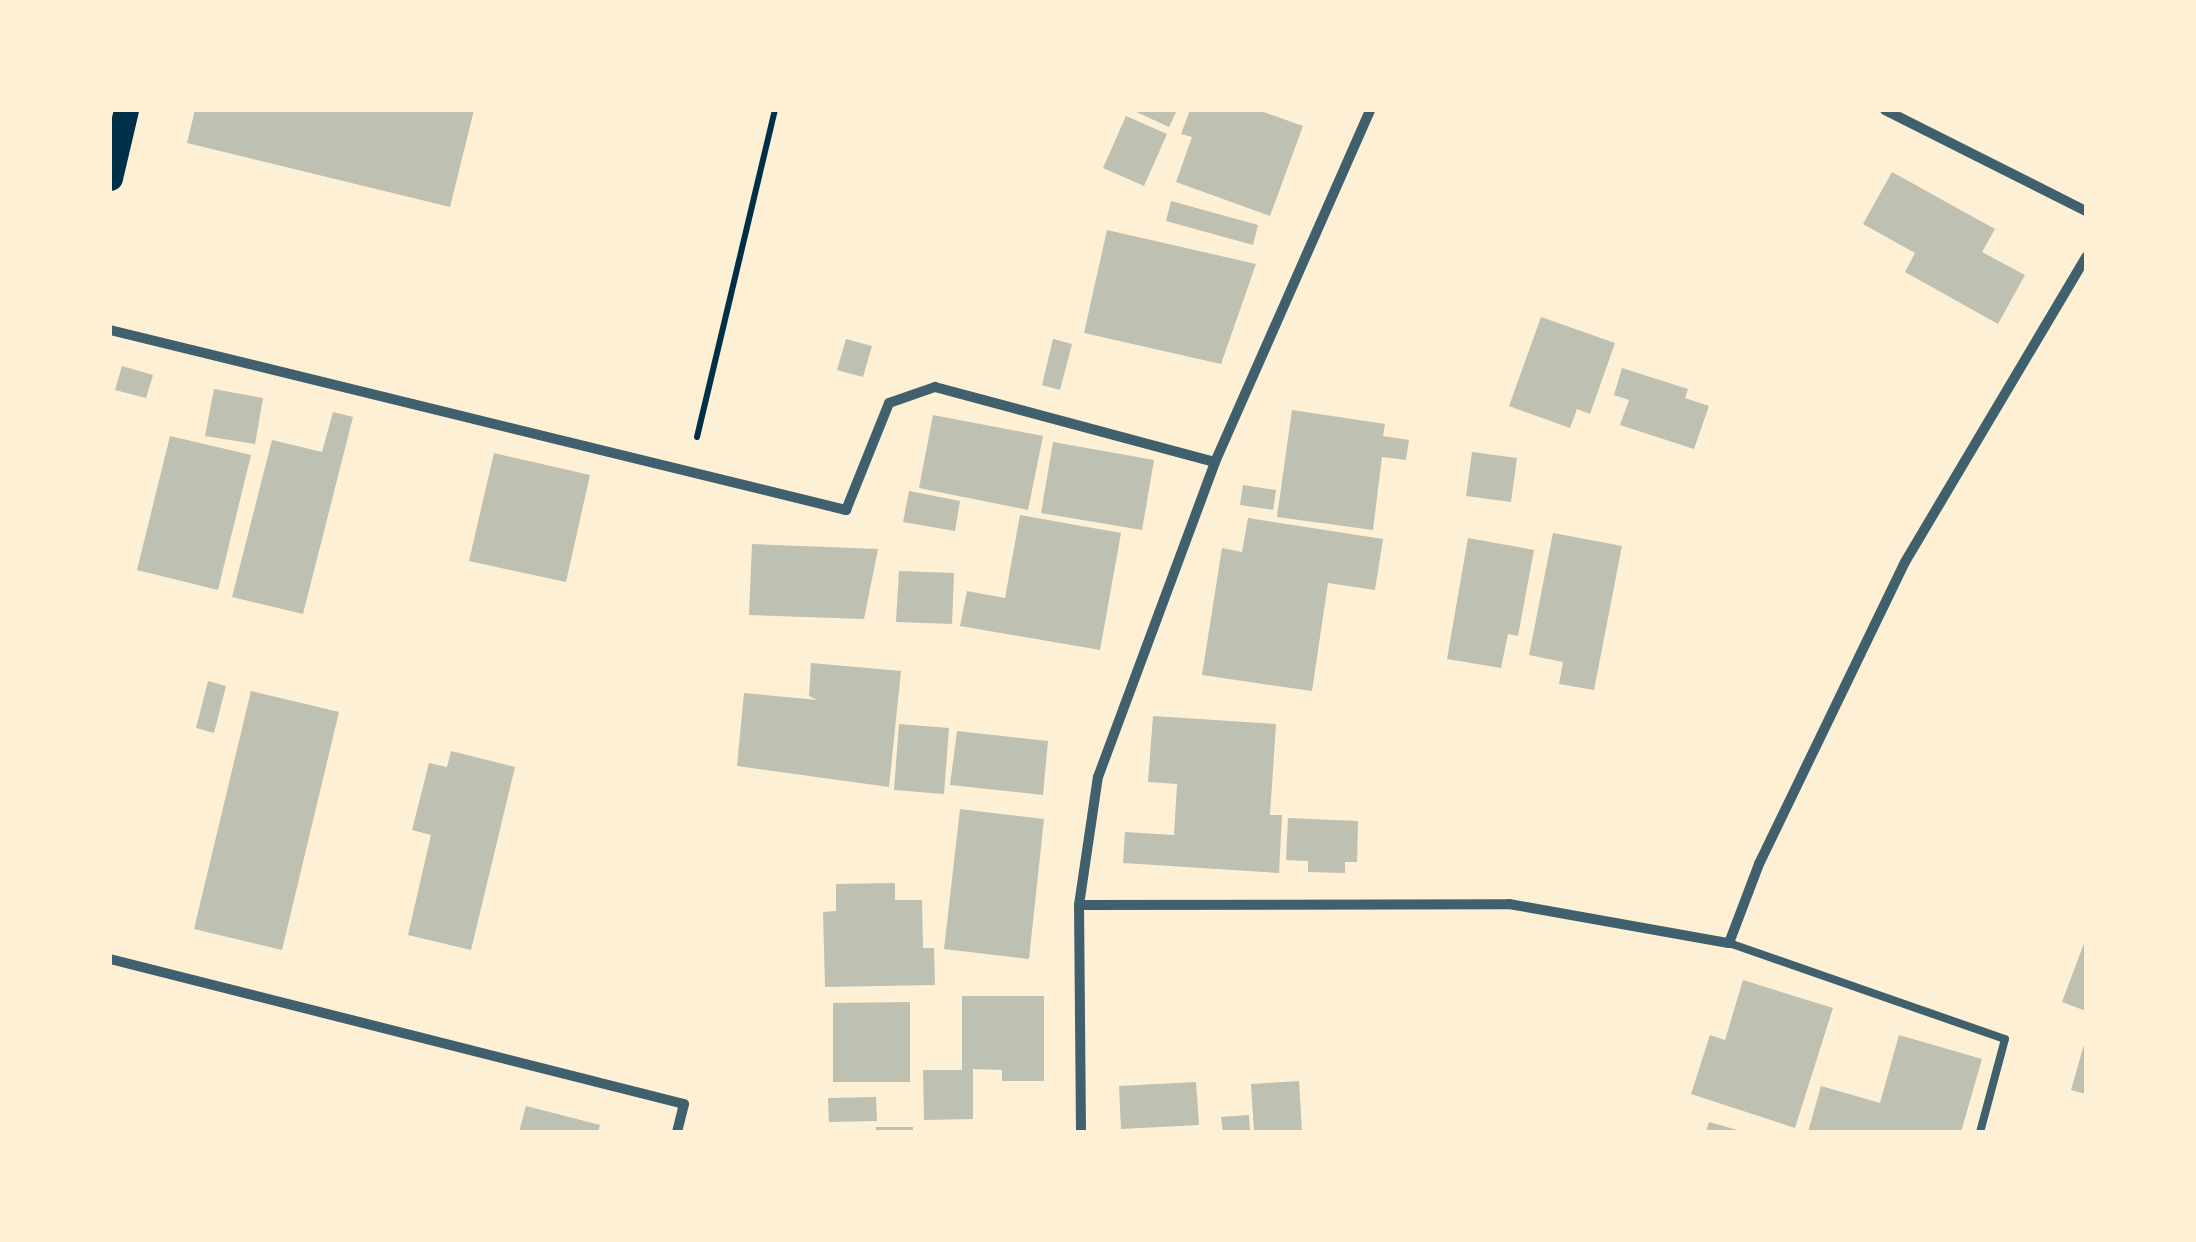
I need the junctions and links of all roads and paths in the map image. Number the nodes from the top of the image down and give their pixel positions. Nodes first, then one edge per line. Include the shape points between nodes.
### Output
1 (126, 110) edge
2 (775, 110) edge
3 (1370, 110) edge
4 (1885, 110) edge
5 (110, 178) edge
6 (2086, 212) edge
7 (2086, 258) edge
8 (110, 330) edge
9 (1215, 462) junction
10 (688, 472) junction
11 (1079, 905) junction
12 (1729, 943) junction
13 (110, 959) edge
14 (677, 1132) edge
15 (1081, 1132) edge
16 (1980, 1132) edge

1 - 5 main road
2 - 10 path
3 - 9 street
4 - 6 street
7 - 12 street via 1904,562 1759,864
8 - 10 street
9 - 10 street via 935,387 889,404 846,510
9 - 11 street via 1098,777
11 - 12 street via 1508,904
11 - 15 street
12 - 16 lane via 2004,1039
13 - 14 street via 684,1104

